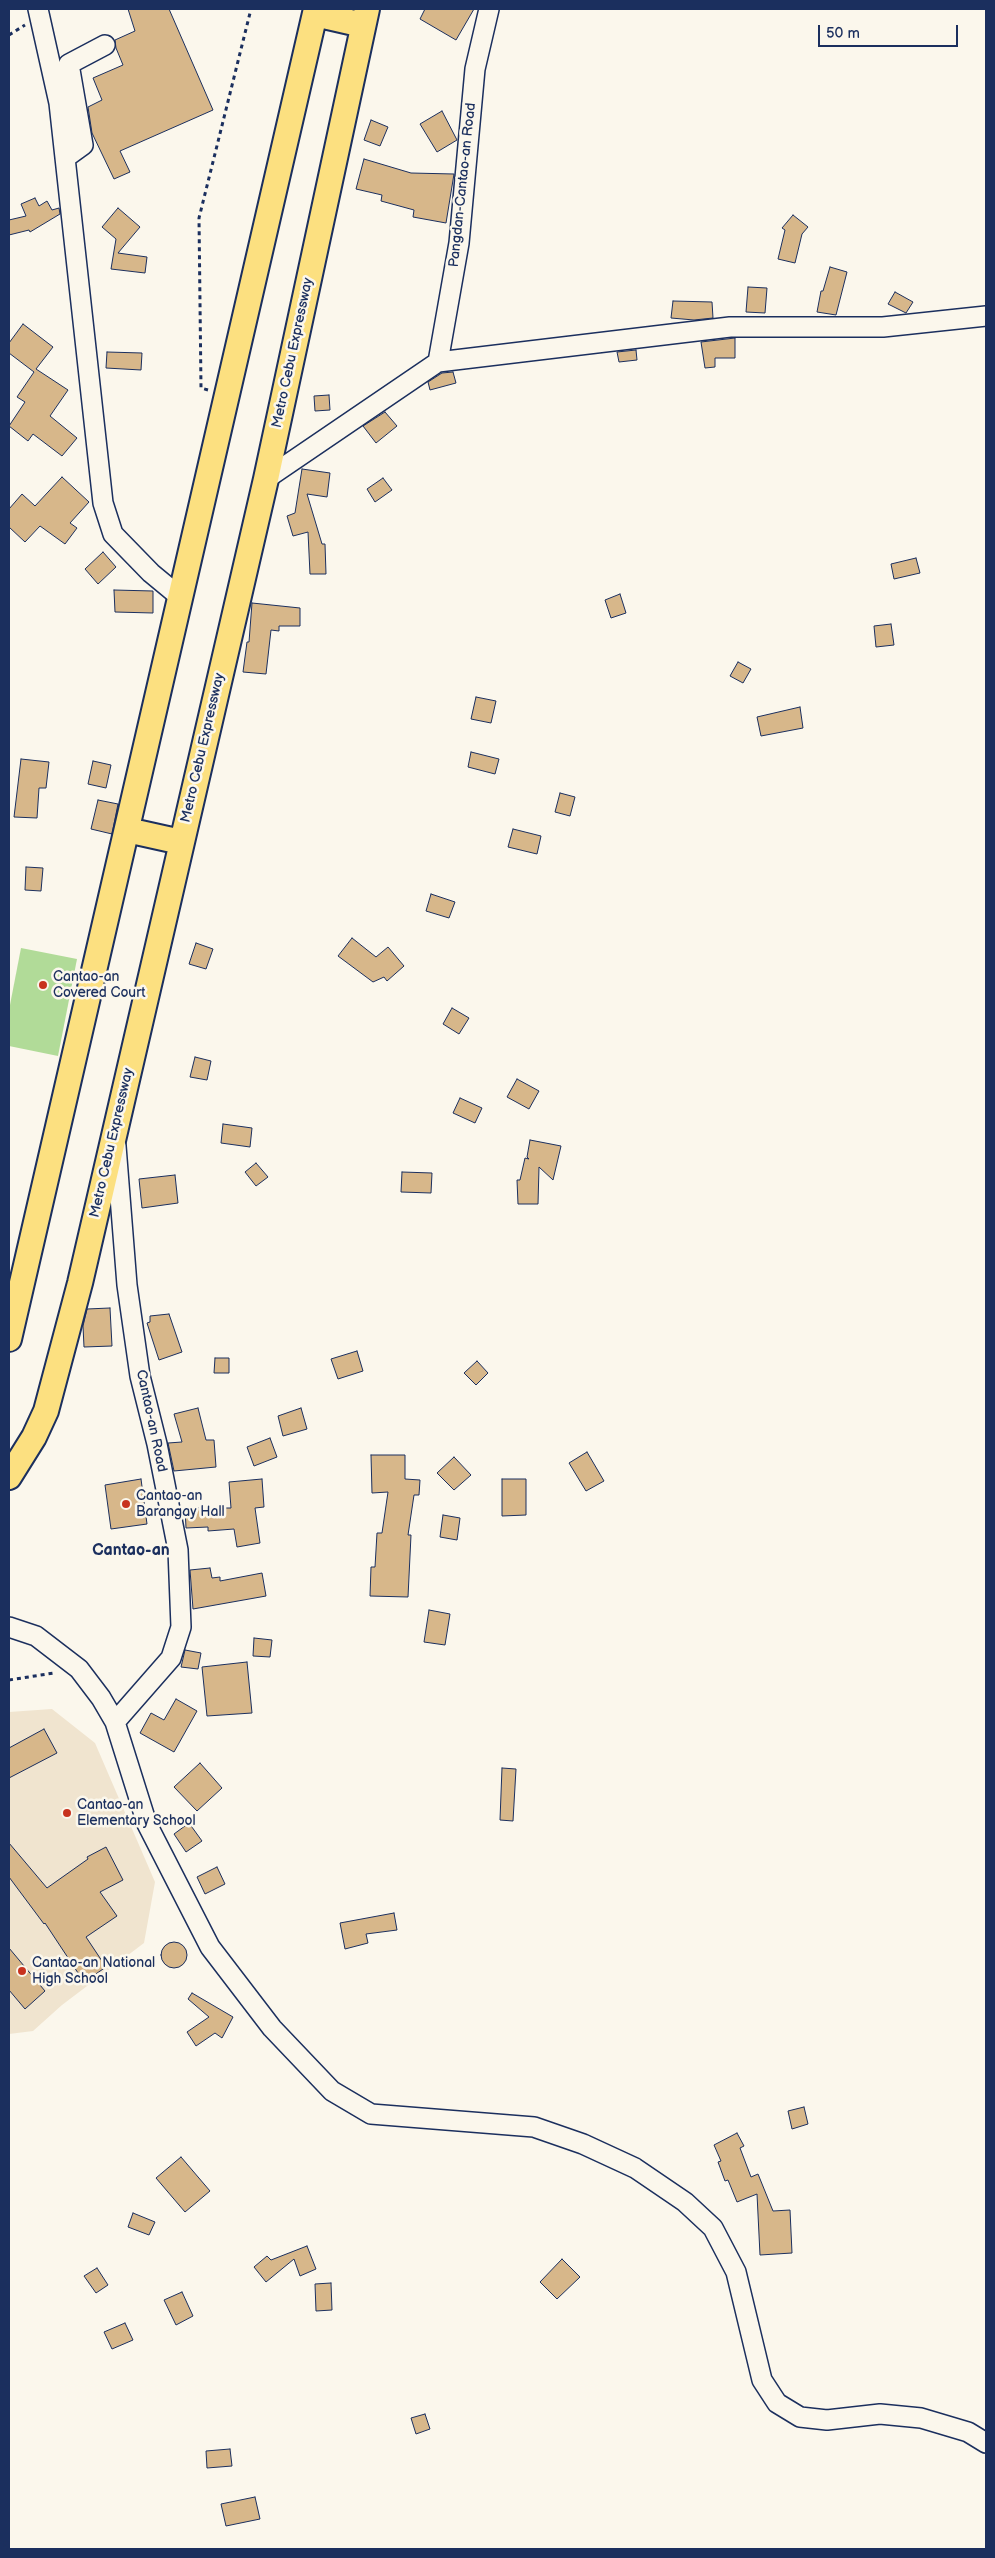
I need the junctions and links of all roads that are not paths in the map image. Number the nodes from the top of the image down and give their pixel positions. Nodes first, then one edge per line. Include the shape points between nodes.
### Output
1 (38, 9) edge
2 (489, 9) edge
3 (315, 11) edge
4 (365, 17) edge
5 (105, 45) dead end
6 (65, 158) junction
7 (986, 316) edge
8 (438, 362) junction
9 (266, 479) junction
10 (180, 597) junction
11 (127, 830) junction
12 (181, 842) junction
13 (115, 1130) junction
14 (9, 1339) edge
15 (9, 1477) edge
16 (9, 1626) edge
17 (115, 1722) junction
18 (986, 2443) edge

1 - 6 street via 59,103
2 - 8 street, Pangdan-Cantao-an Road via 475,69 459,243
3 - 4 main road
3 - 10 main road
4 - 9 main road, Metro Cebu Expressway
5 - 6 street via 69,64 83,145
6 - 10 street via 103,503 113,534
7 - 8 street via 884,327 730,327
8 - 9 street
9 - 12 main road, Metro Cebu Expressway
10 - 11 main road
11 - 12 main road
11 - 14 main road
12 - 13 main road, Metro Cebu Expressway
13 - 15 main road, Metro Cebu Expressway via 53,1391 41,1424
13 - 17 street, Cantao-an Road via 127,1284 140,1376 178,1550 181,1627 171,1658
16 - 17 street via 36,1636 79,1669
17 - 18 street via 147,1824 210,1947 272,2028 332,2091 370,2114 534,2127 583,2144 635,2168 685,2202 713,2228 736,2272 762,2380 777,2402 800,2417 827,2420 880,2414 921,2418 968,2432

